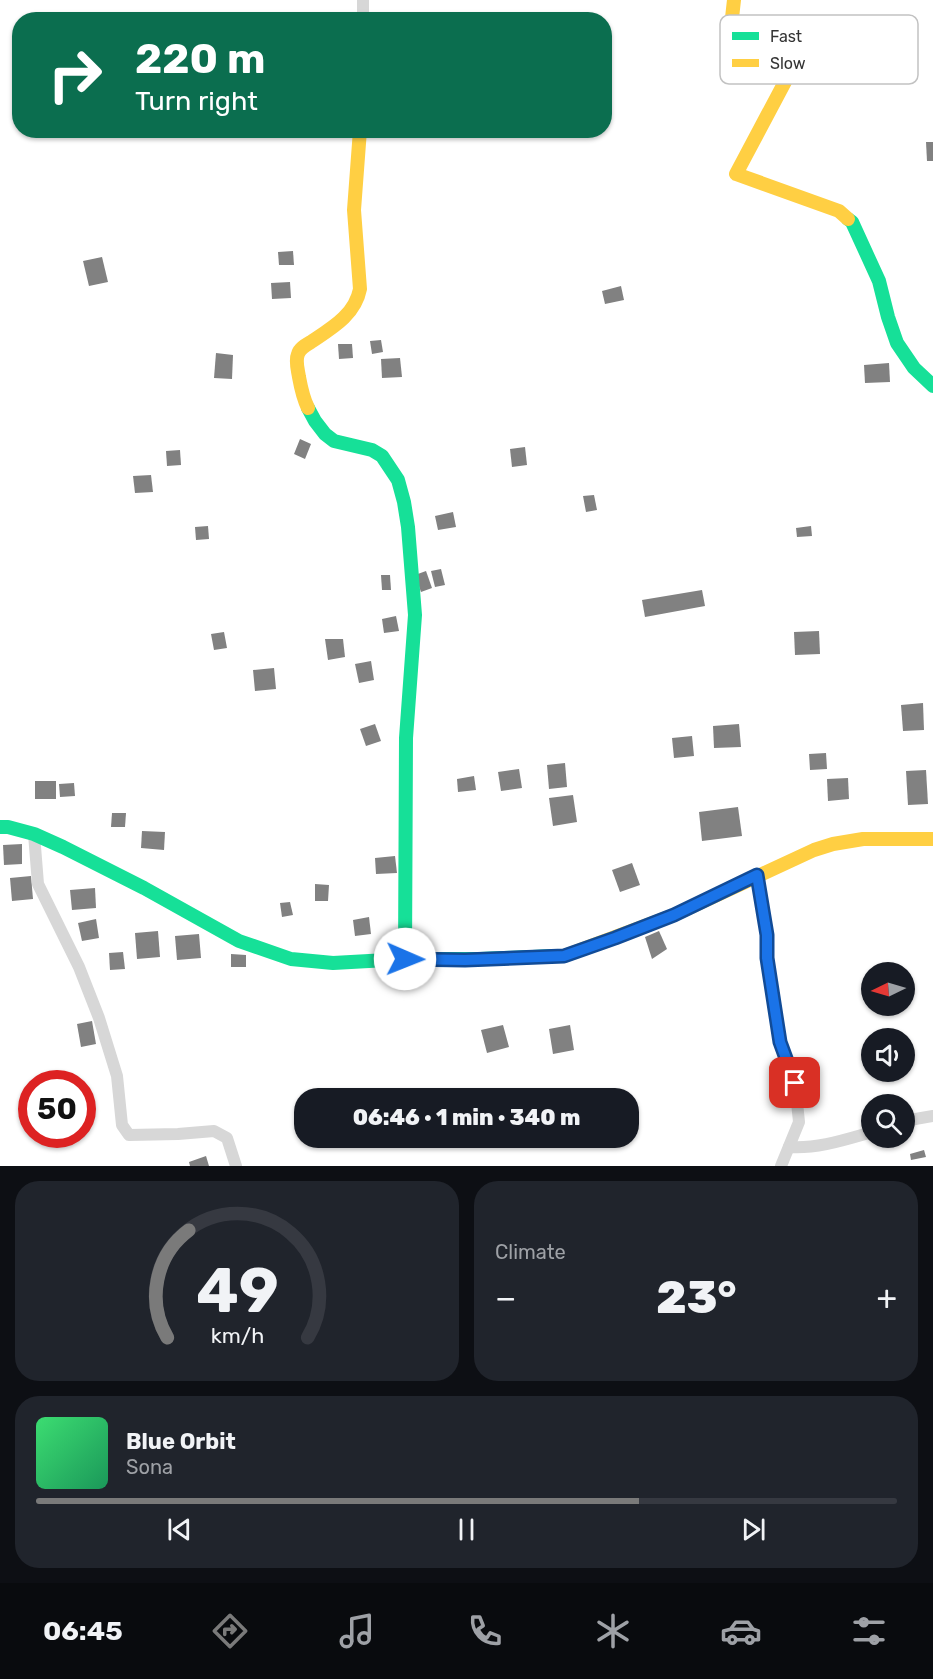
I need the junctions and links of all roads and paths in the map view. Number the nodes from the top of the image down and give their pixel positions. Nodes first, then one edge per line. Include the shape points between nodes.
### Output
1 (734, 0) edge
2 (732, 15) edge
3 (784, 84) edge
4 (359, 138) edge
5 (933, 386) edge
6 (0, 827) edge
7 (34, 834) junction
8 (933, 839) edge
9 (757, 875) junction
10 (405, 959) junction
11 (933, 1116) edge
12 (915, 1119) edge
13 (861, 1135) edge
14 (789, 1147) junction
15 (236, 1166) edge
16 (781, 1166) edge

1 - 2 street
3 - 5 street via 736,174 839,211 852,222 879,281 897,344
4 - 10 street via 354,210 358,300 336,325 303,347 297,355 297,367 303,398 325,434 334,441 382,456 398,480 404,502 415,615 406,738
6 - 7 street
7 - 10 street via 239,940 291,959 333,963
7 - 15 street via 38,884 80,967 99,1018 117,1076 123,1125 129,1135 214,1131 227,1138
8 - 9 street via 863,839 833,844
9 - 10 street via 674,915 564,956
9 - 14 street via 780,1042 795,1083 799,1122
11 - 12 street
13 - 14 street via 820,1146
14 - 16 street

